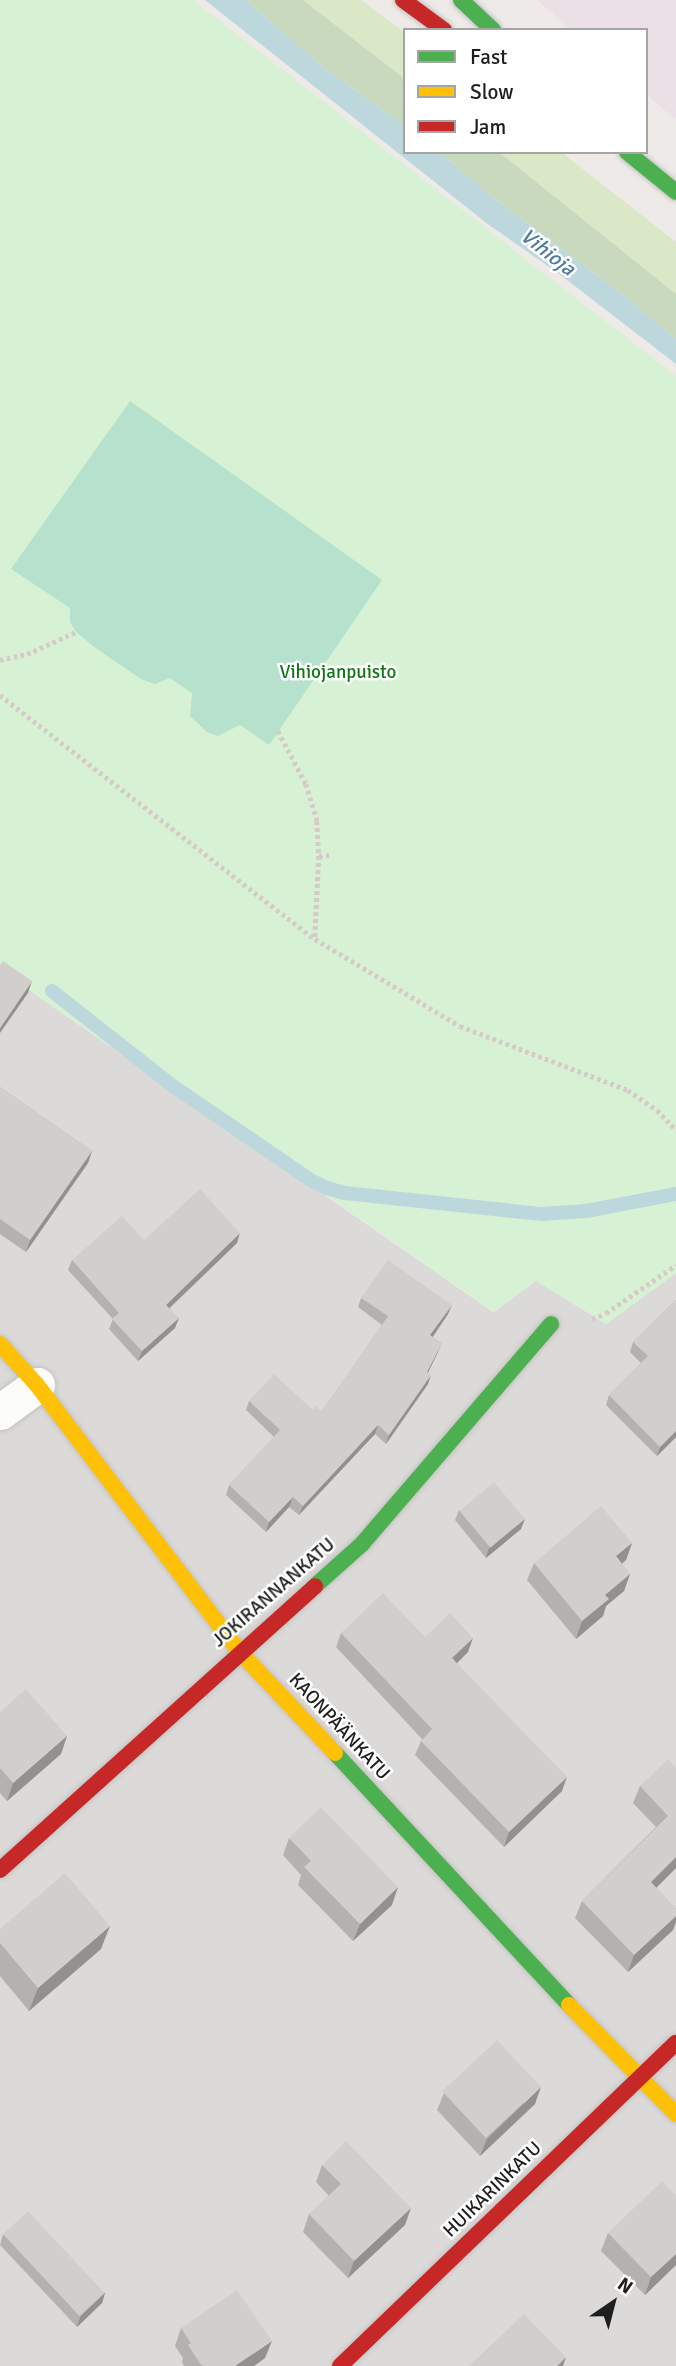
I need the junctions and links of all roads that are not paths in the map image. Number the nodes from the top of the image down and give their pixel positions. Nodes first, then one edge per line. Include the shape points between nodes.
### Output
1 (403, 0) edge
2 (461, 0) edge
3 (441, 28) edge
4 (491, 28) edge
5 (629, 154) edge
6 (676, 192) edge
7 (551, 1324) road end
8 (0, 1344) edge
9 (37, 1385) junction
10 (0, 1412) edge
11 (239, 1651) junction
12 (0, 1870) edge
13 (676, 2043) edge
14 (639, 2079) junction
15 (676, 2114) edge
16 (340, 2366) edge

1 - 3 street
2 - 4 street
5 - 6 street
7 - 11 street, JOKIRANNANKATU via 362,1544
8 - 9 street, KAONPÄÄNKATU
9 - 10 street
9 - 11 street, KAONPÄÄNKATU
11 - 12 street, JOKIRANNANKATU
11 - 14 street, KAONPÄÄNKATU
13 - 14 street, HUIKARINKATU
14 - 15 street, KAONPÄÄNKATU
14 - 16 street, HUIKARINKATU

